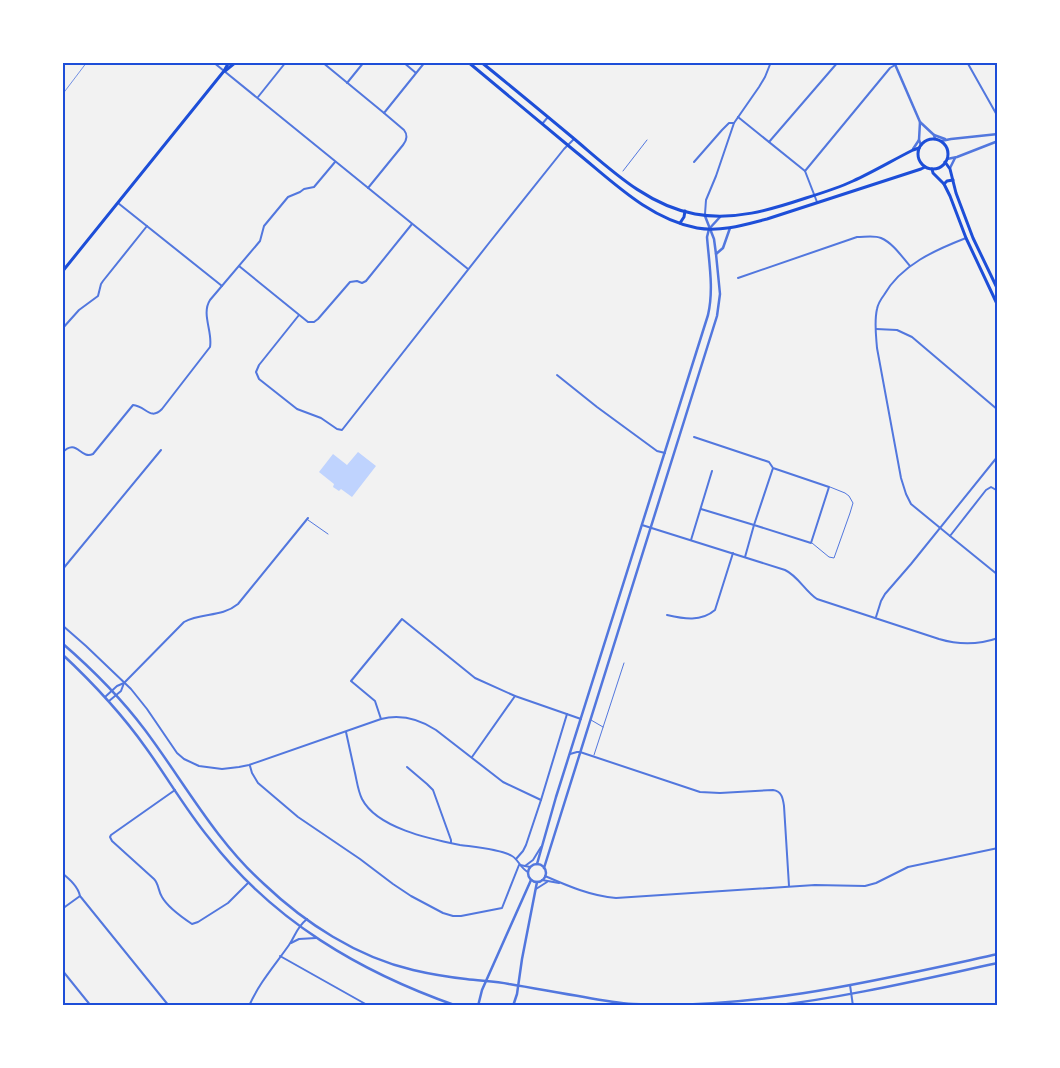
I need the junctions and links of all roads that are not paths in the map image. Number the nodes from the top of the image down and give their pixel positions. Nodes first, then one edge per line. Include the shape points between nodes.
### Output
1 (213, 62) edge
2 (229, 62) edge
3 (236, 62) edge
4 (286, 62) edge
5 (322, 62) edge
6 (364, 62) edge
7 (403, 62) edge
8 (425, 62) edge
9 (468, 62) edge
10 (481, 62) edge
11 (771, 62) edge
12 (838, 62) edge
13 (967, 62) edge
14 (894, 64) edge
15 (224, 71) junction
16 (416, 73) junction
17 (347, 83) junction
18 (257, 98) junction
19 (384, 113) junction
20 (738, 117) junction
21 (998, 117) edge
22 (548, 118) junction
23 (920, 122) junction
24 (734, 123) junction
25 (542, 124) junction
26 (998, 134) edge
27 (934, 137) junction
28 (574, 139) junction
29 (648, 140) dead end
30 (920, 140) junction
31 (946, 140) junction
32 (998, 141) edge
33 (769, 142) junction
34 (941, 142) junction
35 (568, 145) junction
36 (920, 147) junction
37 (913, 150) junction
38 (955, 158) junction
39 (946, 160) junction
40 (335, 162) junction
41 (694, 162) dead end
42 (925, 167) junction
43 (950, 168) junction
44 (921, 169) junction
45 (623, 171) dead end
46 (805, 171) junction
47 (933, 171) junction
48 (953, 180) junction
49 (944, 184) junction
50 (368, 188) junction
51 (814, 195) junction
52 (817, 202) junction
53 (118, 203) junction
54 (685, 212) junction
55 (705, 215) junction
56 (720, 216) junction
57 (680, 223) junction
58 (412, 224) junction
59 (147, 226) junction
60 (730, 228) junction
61 (709, 229) junction
62 (966, 238) junction
63 (716, 254) junction
64 (239, 266) junction
65 (910, 266) junction
66 (468, 269) junction
67 (62, 272) edge
68 (738, 278) dead end
69 (222, 286) junction
70 (998, 290) edge
71 (998, 306) edge
72 (300, 315) junction
73 (62, 329) edge
74 (875, 329) junction
75 (557, 375) dead end
76 (998, 410) edge
77 (694, 437) dead end
78 (160, 450) dead end
79 (62, 453) edge
80 (665, 453) junction
81 (998, 456) edge
82 (774, 468) junction
83 (712, 471) dead end
84 (829, 486) junction
85 (998, 491) edge
86 (701, 508) junction
87 (308, 519) joint
88 (642, 525) junction
89 (754, 526) junction
90 (650, 528) junction
91 (940, 529) junction
92 (328, 534) dead end
93 (950, 536) junction
94 (691, 540) junction
95 (811, 543) junction
96 (733, 553) junction
97 (745, 557) junction
98 (62, 570) edge
99 (998, 575) edge
100 (667, 615) dead end
101 (876, 618) junction
102 (62, 625) edge
103 (998, 638) edge
104 (62, 643) edge
105 (62, 654) edge
106 (624, 663) dead end
107 (124, 683) junction
108 (112, 691) junction
109 (116, 696) junction
110 (515, 696) junction
111 (105, 697) junction
112 (109, 701) junction
113 (567, 714) junction
114 (381, 719) junction
115 (581, 719) junction
116 (590, 719) junction
117 (603, 727) junction
118 (346, 732) junction
119 (580, 752) junction
120 (570, 754) junction
121 (593, 757) junction
122 (471, 758) junction
123 (249, 765) junction
124 (406, 767) dead end
125 (175, 790) junction
126 (542, 800) junction
127 (451, 843) junction
128 (541, 847) junction
129 (998, 848) edge
130 (516, 859) junction
131 (537, 864) junction
132 (519, 865) junction
133 (525, 866) junction
134 (530, 867) junction
135 (544, 868) junction
136 (62, 872) edge
137 (528, 872) junction
138 (545, 876) junction
139 (531, 880) junction
140 (542, 880) junction
141 (548, 881) junction
142 (538, 882) junction
143 (248, 883) junction
144 (564, 884) junction
145 (789, 887) junction
146 (536, 889) junction
147 (80, 896) junction
148 (62, 909) edge
149 (307, 919) junction
150 (299, 926) junction
151 (316, 938) junction
152 (290, 943) junction
153 (998, 954) edge
154 (280, 956) junction
155 (998, 963) edge
156 (62, 970) edge
157 (486, 981) junction
158 (850, 985) junction
159 (518, 986) junction
160 (851, 994) junction
161 (785, 1005) edge
162 (91, 1006) edge
163 (168, 1006) edge
164 (249, 1006) edge
165 (369, 1006) edge
166 (457, 1006) edge
167 (478, 1006) edge
168 (513, 1006) edge
169 (772, 1006) edge
170 (854, 1006) edge

1 - 15 street
2 - 15 main road
3 - 15 main road
4 - 18 street
5 - 17 street
6 - 17 street
7 - 16 street
8 - 16 street
9 - 25 main road
10 - 22 main road
11 - 20 street via 765,77
12 - 33 street
13 - 21 street
14 - 23 street
14 - 46 street
15 - 18 street
15 - 53 main road
16 - 19 street
17 - 19 street
18 - 40 street
19 - 50 street via 406,132 405,143
20 - 24 street
20 - 33 street
22 - 25 street
22 - 28 main road
23 - 27 street
23 - 30 street
24 - 41 street via 722,130
24 - 55 street via 706,200
25 - 35 main road
26 - 31 street
27 - 31 street
27 - 34 main road
27 - 36 main road
28 - 35 street
28 - 54 main road via 639,191
29 - 45 lane
30 - 36 street
30 - 37 street
31 - 34 street
32 - 38 street
33 - 46 street
34 - 39 main road via 947,149
35 - 57 main road via 642,205
35 - 66 street
36 - 37 main road
36 - 42 main road via 918,155
37 - 51 main road via 852,182
38 - 39 street
38 - 43 street
39 - 43 main road
39 - 47 main road
40 - 50 street
40 - 64 street via 314,187 288,197 264,226 260,241
42 - 44 main road
42 - 47 main road
43 - 48 main road
44 - 47 main road
44 - 52 main road
46 - 51 street
47 - 49 main road
48 - 49 main road
48 - 70 main road via 970,231
49 - 62 main road
50 - 58 street
51 - 52 street
51 - 56 main road via 762,211
52 - 60 main road
53 - 59 street
53 - 67 main road
54 - 55 main road
54 - 57 main road
55 - 56 main road
55 - 61 street
56 - 61 street
57 - 61 main road
58 - 66 street
58 - 72 street via 366,281 350,282 316,322 308,322
59 - 69 street
59 - 73 street via 101,283 98,296 79,310
60 - 61 main road
60 - 63 street
61 - 63 street
61 - 80 street via 709,310
62 - 65 street
62 - 71 main road
63 - 90 street via 720,294 717,316
64 - 69 street
64 - 72 street
65 - 68 street via 882,238 857,237
65 - 74 street via 887,289 877,307
66 - 72 street via 342,430 297,409 257,374 256,369
69 - 79 street via 207,308 210,348 158,412 151,414 133,405 93,454 86,456 71,447
74 - 76 street via 897,330 912,337
74 - 91 street via 876,348 906,494 911,504
75 - 80 street via 657,451
77 - 82 street via 769,462
78 - 98 street
80 - 88 street
81 - 91 street
82 - 84 street
82 - 89 street
83 - 86 street
84 - 95 street
84 - 95 lane via 849,496 853,503 850,513 834,558
85 - 93 street via 991,487 986,490
86 - 89 street
86 - 94 street
87 - 92 lane
87 - 107 street via 238,604 226,612 184,622
88 - 90 street
88 - 115 street
89 - 95 street
89 - 97 street
90 - 94 street
90 - 116 street
91 - 93 street
91 - 101 street via 885,594
93 - 99 street
94 - 96 street
96 - 97 street
96 - 100 street via 713,612 689,620
97 - 101 street via 787,571 817,599
101 - 103 street via 952,642 978,643
102 - 107 street
104 - 108 street
105 - 111 street
106 - 117 lane
107 - 108 street
107 - 109 street
107 - 123 street via 184,759 216,769
108 - 109 street
108 - 111 street
109 - 112 street
109 - 149 street via 144,729 238,859 272,892
110 - 113 street
110 - 114 street via 475,678 402,619 351,681 375,701
110 - 122 street
111 - 112 street
112 - 125 street
113 - 115 street
113 - 126 street
114 - 118 street
114 - 122 street via 406,718 425,723
115 - 120 street
116 - 117 lane
116 - 119 street
117 - 121 lane
118 - 123 street
118 - 127 street via 360,793 370,809 402,829
119 - 120 street
119 - 121 street
119 - 135 street
120 - 128 street
121 - 145 street via 700,792 778,790 784,806
122 - 126 street via 503,782
123 - 132 street via 258,782 302,820 406,893 449,915 461,916 502,908
124 - 127 street via 433,790
125 - 143 street via 208,838
125 - 143 street via 111,835 112,841 157,882 162,898 192,924 228,903
126 - 130 street via 525,848
127 - 130 street
128 - 131 street
128 - 133 street
129 - 145 street via 908,867 870,885
130 - 132 street
131 - 134 street
131 - 135 street
132 - 133 street
132 - 137 street
133 - 134 street
134 - 137 street
135 - 138 street
136 - 147 street via 78,889
137 - 139 street
138 - 140 street
138 - 144 street
139 - 142 street
139 - 157 street
140 - 141 street
140 - 142 street
141 - 144 street
141 - 146 street
142 - 146 street
143 - 150 street
144 - 145 street via 616,898
146 - 159 street
147 - 148 street
147 - 163 street
149 - 150 street
149 - 157 street via 353,948 388,963
150 - 151 street
150 - 152 street
151 - 152 street
151 - 166 street via 381,975
152 - 154 street
153 - 158 street
154 - 164 street
154 - 165 street
155 - 160 street
156 - 162 street
157 - 159 street
157 - 167 street
158 - 159 street via 752,999 653,1004 617,1003
158 - 160 street
159 - 168 street
160 - 161 street
160 - 170 street
161 - 169 street

